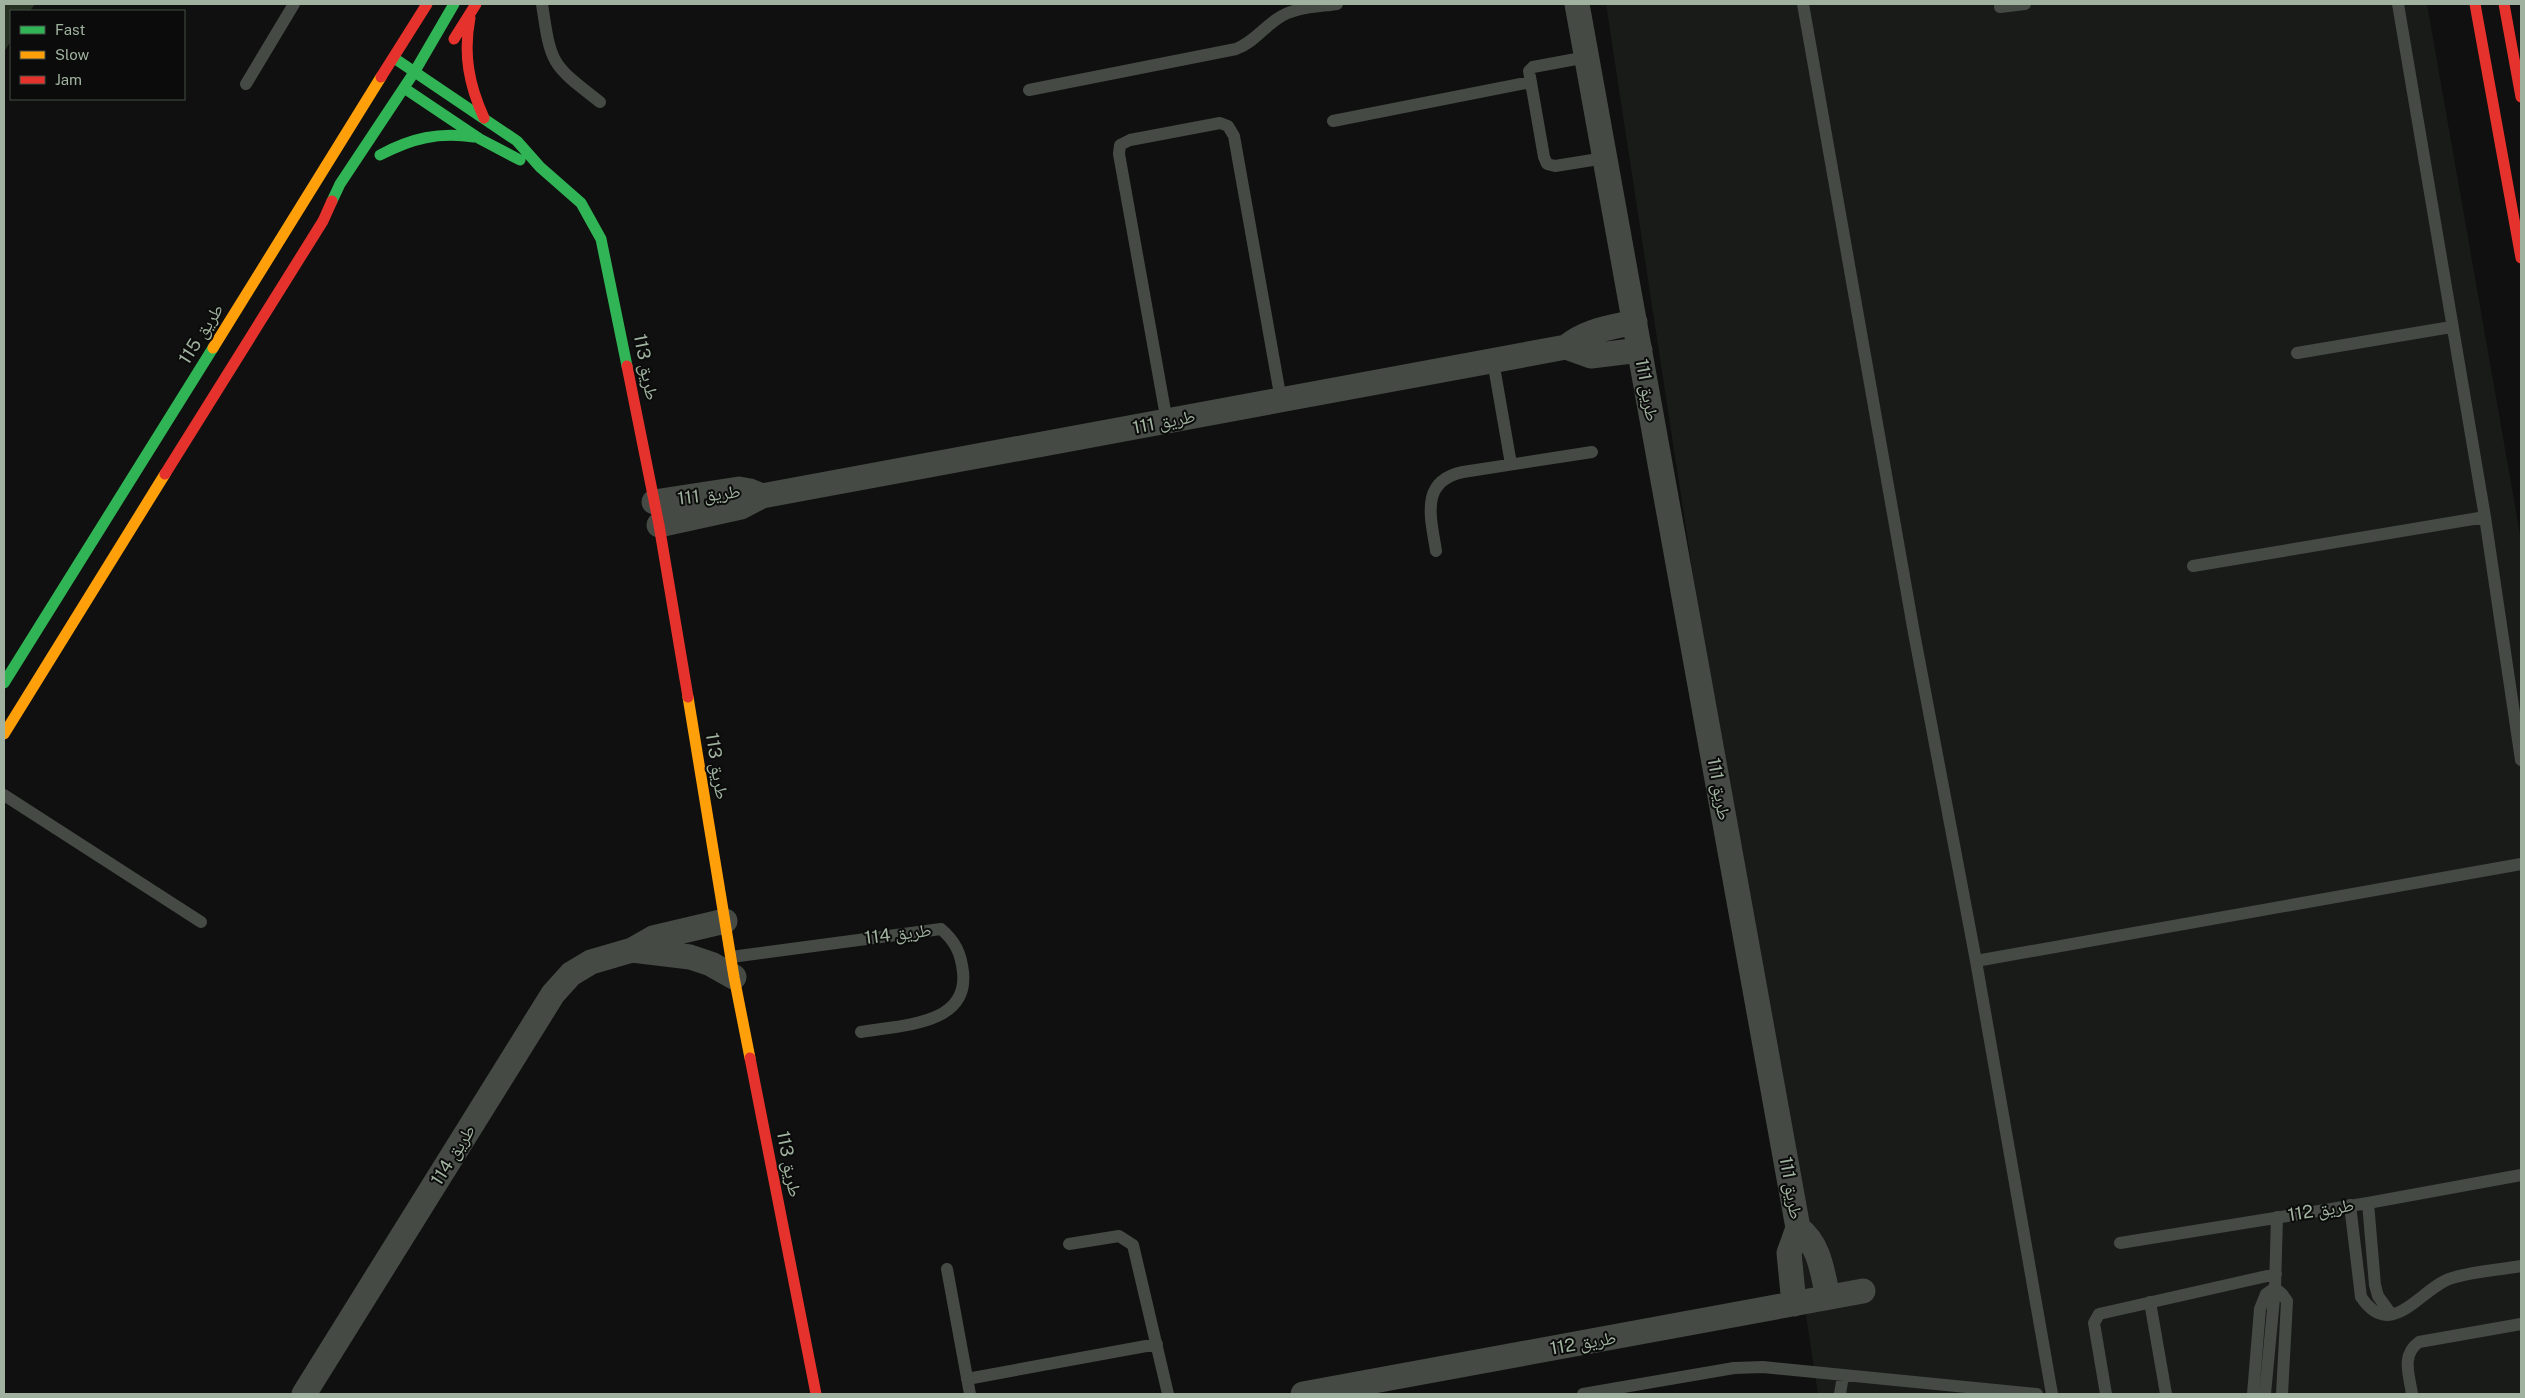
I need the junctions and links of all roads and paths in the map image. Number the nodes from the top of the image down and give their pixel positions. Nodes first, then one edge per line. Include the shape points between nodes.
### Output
1 (294, 4) edge
2 (427, 4) edge
3 (454, 4) edge
4 (542, 4) edge
5 (1337, 4) edge
6 (1577, 4) edge
7 (1803, 4) edge
8 (2025, 4) edge
9 (2398, 4) edge
10 (2475, 4) edge
11 (2504, 4) edge
12 (474, 7) edge
13 (2000, 7) dead end
14 (448, 49) dead end
15 (1587, 57) junction
16 (394, 58) junction
17 (415, 71) junction
18 (431, 76) junction
19 (1531, 82) junction
20 (246, 84) dead end
21 (404, 88) junction
22 (1029, 90) dead end
23 (2521, 97) edge
24 (415, 101) junction
25 (600, 102) dead end
26 (484, 118) junction
27 (1333, 121) dead end
28 (391, 139) dead end
29 (480, 139) junction
30 (1605, 158) junction
31 (540, 166) junction
32 (341, 210) dead end
33 (323, 221) junction
34 (2521, 258) edge
35 (1634, 322) junction
36 (2451, 326) junction
37 (1566, 347) junction
38 (1640, 350) junction
39 (2297, 353) dead end
40 (1493, 361) junction
41 (1281, 400) junction
42 (1167, 422) junction
43 (1592, 452) dead end
44 (1511, 464) junction
45 (657, 513) junction
46 (2485, 517) junction
47 (1436, 551) dead end
48 (2193, 566) dead end
49 (4, 683) edge
50 (4, 734) edge
51 (2521, 760) edge
52 (4, 795) edge
53 (2521, 864) edge
54 (725, 921) junction
55 (201, 922) dead end
56 (632, 950) junction
57 (1976, 961) junction
58 (732, 967) junction
59 (861, 1032) dead end
60 (2521, 1175) edge
61 (2368, 1203) junction
62 (2350, 1206) junction
63 (2277, 1217) junction
64 (1798, 1228) junction
65 (2120, 1242) dead end
66 (1070, 1244) dead end
67 (2521, 1266) edge
68 (947, 1269) dead end
69 (2276, 1274) junction
70 (2275, 1288) junction
71 (1863, 1291) dead end
72 (1828, 1297) junction
73 (2150, 1302) junction
74 (1794, 1304) junction
75 (2391, 1314) junction
76 (2521, 1324) edge
77 (1157, 1344) junction
78 (1843, 1376) junction
79 (968, 1379) junction
80 (304, 1394) edge
81 (816, 1394) edge
82 (970, 1394) edge
83 (1168, 1394) edge
84 (1303, 1394) edge
85 (1583, 1394) edge
86 (1840, 1394) edge
87 (2037, 1394) edge
88 (2052, 1394) edge
89 (2106, 1394) edge
90 (2166, 1394) edge
91 (2253, 1394) edge
92 (2265, 1394) edge
93 (2282, 1394) edge
94 (2412, 1394) edge

1 - 20 lane
2 - 16 street, طريق 115
3 - 17 street
4 - 25 lane via 555,63
5 - 22 lane via 1286,14 1251,42 1236,49
6 - 15 street, طريق 111
7 - 57 lane via 1914,633
8 - 13 lane
9 - 36 lane
10 - 34 street
11 - 23 street
12 - 14 street
12 - 26 street via 466,42 468,73
15 - 19 lane via 1533,67 1529,71
15 - 30 street, طريق 111
16 - 17 street, طريق 113
16 - 49 street, طريق 115
17 - 18 street, طريق 113
17 - 21 street
18 - 24 street
18 - 26 street, طريق 113
19 - 27 lane
19 - 30 lane via 1547,164 1555,166
21 - 24 street, طريق 113
21 - 33 street via 340,184
24 - 29 street, طريق 113
26 - 31 street, طريق 113 via 516,141
28 - 29 street via 378,159 402,143 428,134 456,134
29 - 31 street, طريق 113 via 513,158
30 - 35 street, طريق 111
31 - 45 street, طريق 113 via 581,203 601,239
32 - 33 street
33 - 50 street
35 - 37 street, طريق 111 via 1594,331
35 - 38 street, طريق 111
36 - 39 lane
36 - 46 lane
37 - 38 street, طريق 111 via 1591,356
37 - 40 street, طريق 111
38 - 64 street, طريق 111
40 - 41 street, طريق 111
40 - 44 lane
41 - 42 street, طريق 111
41 - 42 lane via 1234,136 1228,126 1220,123 1130,140 1120,145 1119,154
42 - 45 street, طريق 111 via 762,496 735,508
43 - 44 lane
44 - 47 lane via 1454,474 1438,485 1430,502
45 - 54 street, طريق 113
46 - 48 lane
46 - 51 lane
52 - 55 lane
53 - 57 lane
54 - 56 street, طريق 114 via 653,938
54 - 58 street, طريق 113
56 - 58 street, طريق 114 via 690,957
56 - 80 street, طريق 114 via 592,962 571,974 553,994
57 - 88 lane
58 - 59 lane, طريق 114 via 941,929 954,940 962,959 964,979 961,996 952,1009 934,1019
58 - 81 street, طريق 113
60 - 61 lane, طريق 112
61 - 62 lane, طريق 112
61 - 75 lane via 2374,1285
62 - 63 lane, طريق 112
62 - 75 lane via 2361,1297 2368,1308 2379,1314
63 - 65 lane, طريق 112
63 - 69 lane
64 - 72 street, طريق 111 via 1816,1248
64 - 74 street, طريق 111 via 1789,1253
66 - 77 lane via 1113,1236 1130,1241 1136,1251
67 - 75 lane via 2452,1278 2438,1284 2416,1304
68 - 79 lane
69 - 70 lane
69 - 73 lane
70 - 91 lane via 2261,1302
70 - 92 lane
70 - 93 lane via 2287,1302
71 - 72 street, طريق 112
72 - 74 street, طريق 112
73 - 89 lane via 2099,1314 2095,1318
73 - 90 lane
74 - 84 street, طريق 112
76 - 94 lane via 2419,1342 2410,1348 2407,1358
77 - 79 lane
77 - 83 lane
78 - 85 lane via 1763,1367 1734,1368
78 - 86 lane
78 - 87 lane
79 - 82 lane

